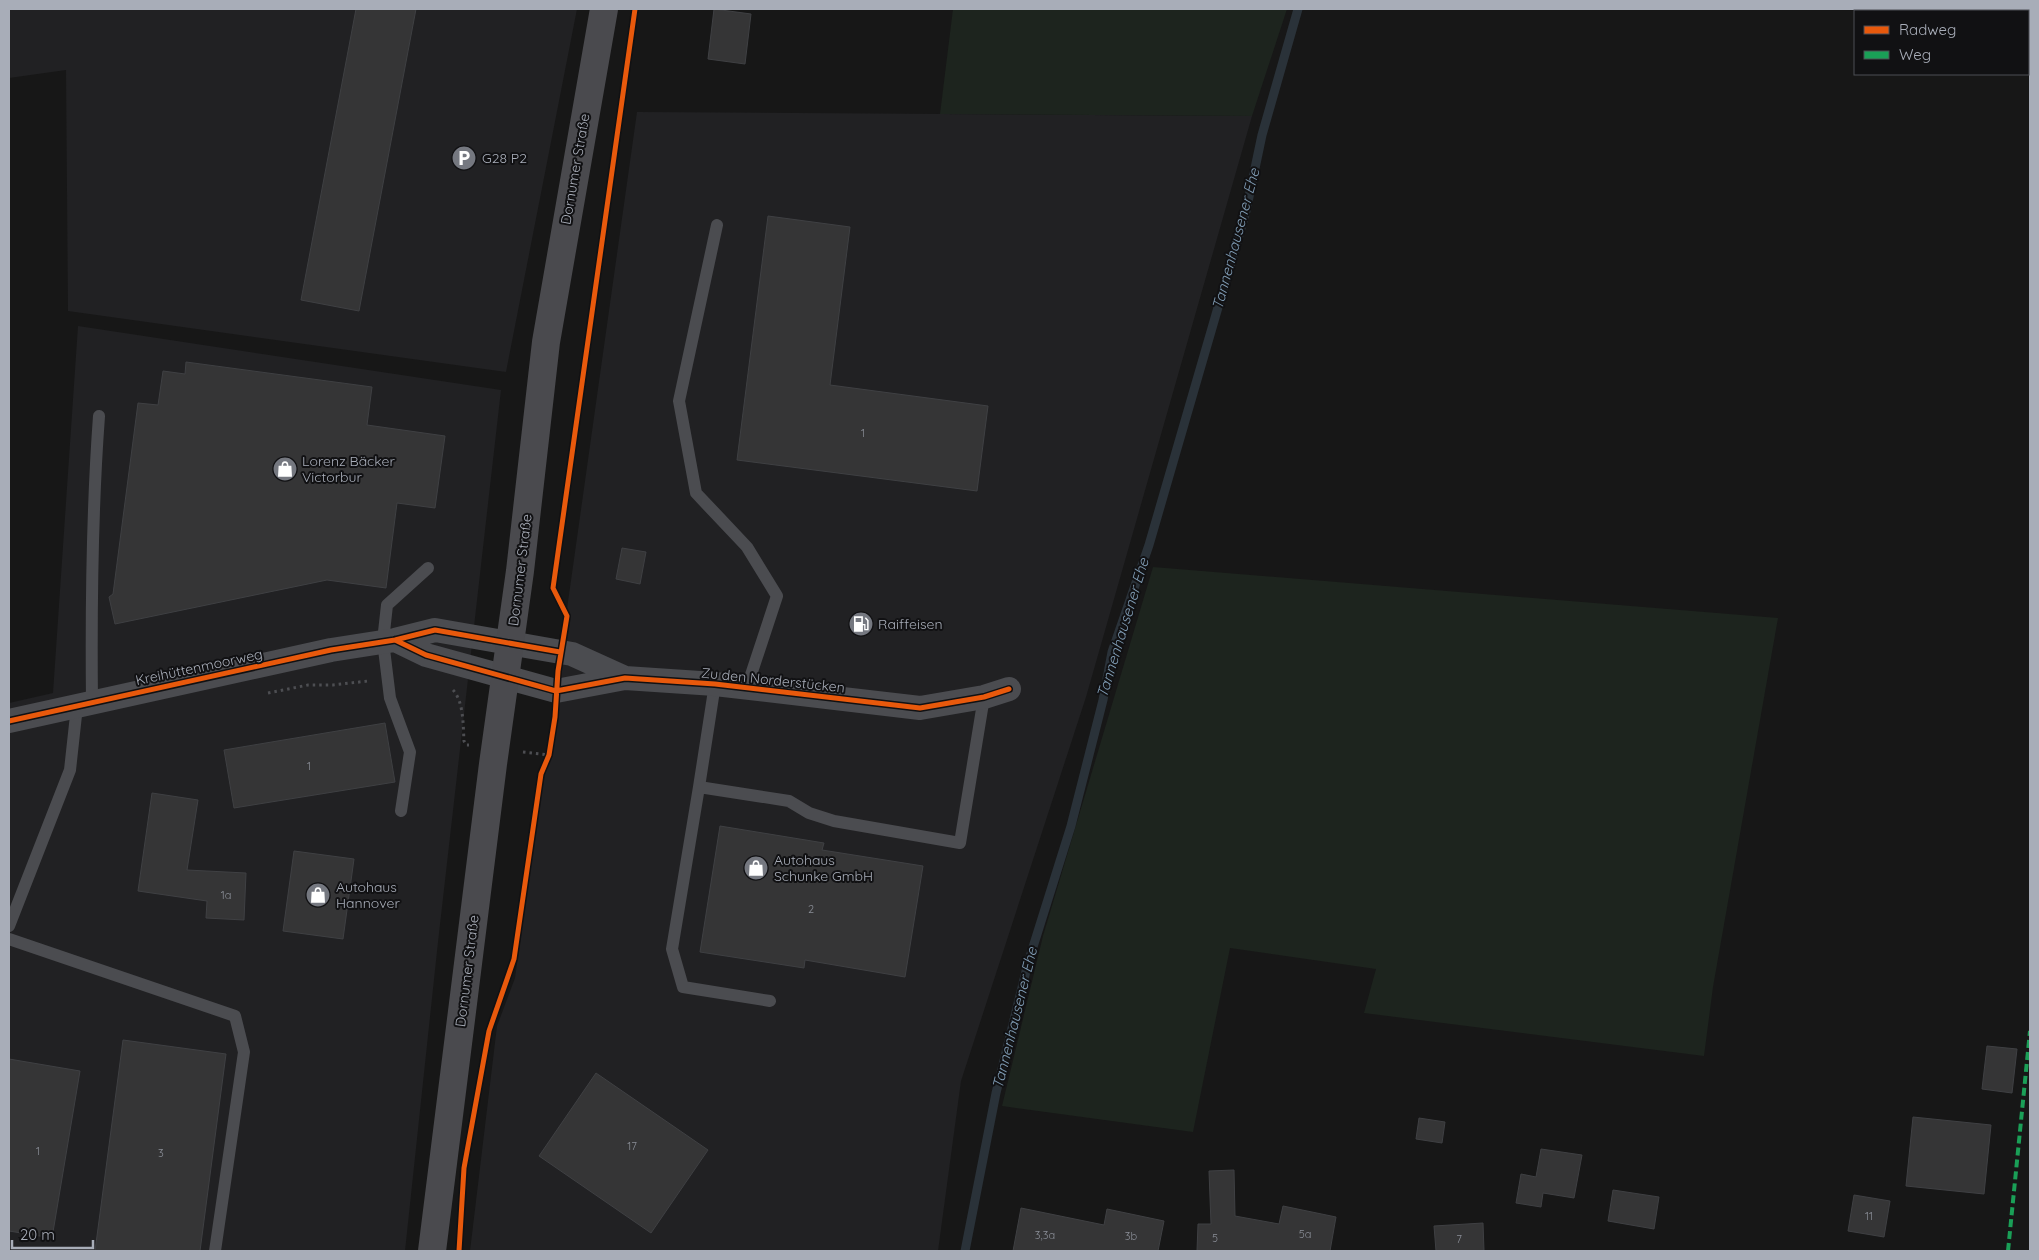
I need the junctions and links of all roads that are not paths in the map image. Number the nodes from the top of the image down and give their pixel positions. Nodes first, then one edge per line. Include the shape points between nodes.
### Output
1 (604, 9) edge
2 (717, 225) dead end
3 (99, 416) dead end
4 (428, 568) dead end
5 (389, 640) junction
6 (511, 644) junction
7 (506, 676) junction
8 (625, 678) junction
9 (715, 684) junction
10 (747, 687) junction
11 (1009, 689) dead end
12 (984, 697) junction
13 (84, 704) junction
14 (9, 721) edge
15 (699, 787) junction
16 (401, 811) dead end
17 (9, 926) edge
18 (9, 938) edge
19 (770, 1000) dead end
20 (215, 1251) edge
21 (432, 1251) edge

1 - 6 main road, Dornumer Straße via 546,342
2 - 10 lane via 678,401 696,493 747,547 776,596
3 - 13 lane
4 - 5 lane via 387,605
5 - 6 street, Kreihüttenmoorweg via 436,630
5 - 7 street via 426,655
5 - 13 street, Kreihüttenmoorweg
5 - 16 lane via 390,698 410,752
6 - 7 main road, Dornumer Straße
6 - 8 street, Zu den Norderstücken via 572,654
7 - 8 street, Zu den Norderstücken via 556,691
7 - 21 main road, Dornumer Straße
8 - 9 street, Zu den Norderstücken
9 - 10 street, Zu den Norderstücken
9 - 15 lane
10 - 12 street, Zu den Norderstücken via 920,708
11 - 12 street, Zu den Norderstücken
12 - 15 lane via 960,843 834,821 809,813 789,801
13 - 14 street, Kreihüttenmoorweg
13 - 17 lane via 70,770
15 - 19 lane via 672,949 683,987
18 - 20 lane via 235,1016 244,1052

